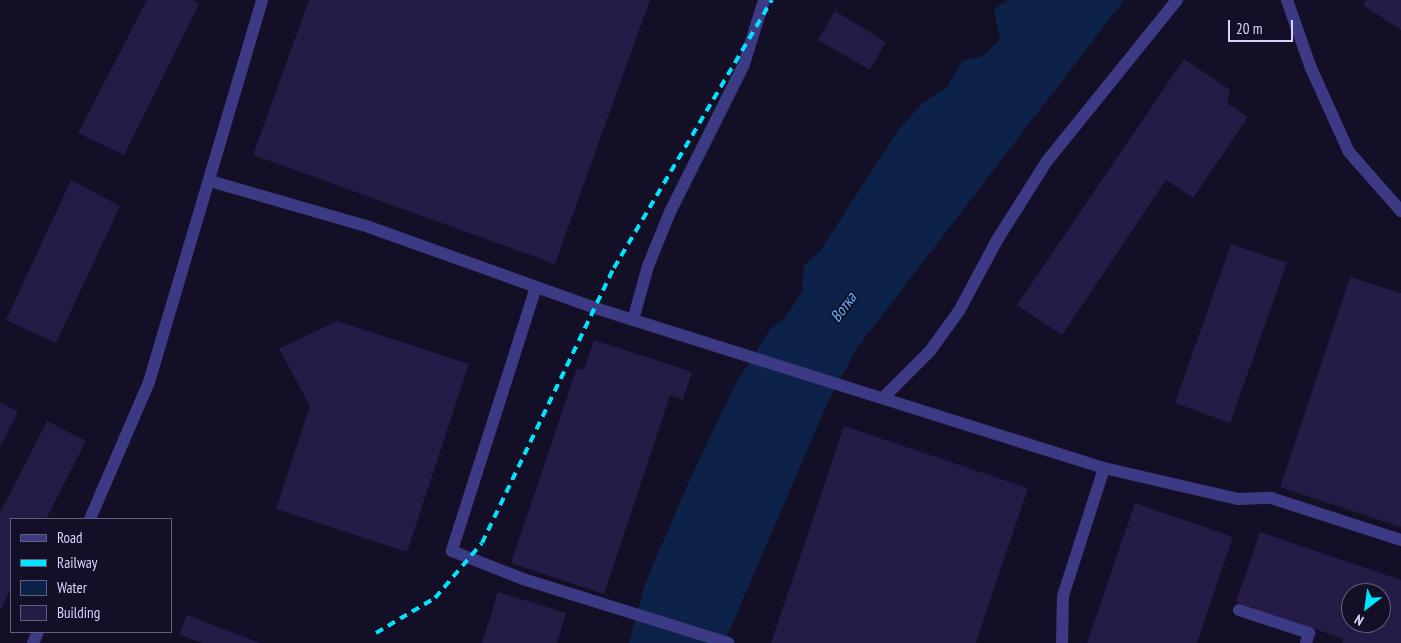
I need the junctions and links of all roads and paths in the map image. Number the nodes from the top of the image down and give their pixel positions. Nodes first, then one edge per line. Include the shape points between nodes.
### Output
1 (262, 0) edge
2 (764, 0) edge
3 (1177, 0) edge
4 (1287, 0) edge
5 (210, 181) junction
6 (1401, 211) edge
7 (536, 287) junction
8 (633, 320) junction
9 (884, 397) junction
10 (1104, 468) junction
11 (90, 518) edge
12 (1401, 540) edge
13 (1239, 610) dead end
14 (728, 643) edge
15 (1062, 643) edge
16 (1306, 643) edge

1 - 5 lane
2 - 8 lane via 744,64 670,212 648,266
3 - 9 lane via 1047,161 997,240 959,311 930,351
4 - 6 lane via 1311,68 1349,152
5 - 7 lane via 369,227
5 - 11 lane via 149,382
7 - 8 lane
7 - 14 lane via 452,551 620,610
8 - 9 lane
9 - 10 lane
10 - 12 lane via 1238,499 1271,498
10 - 15 lane via 1063,596
13 - 16 lane via 1310,634

